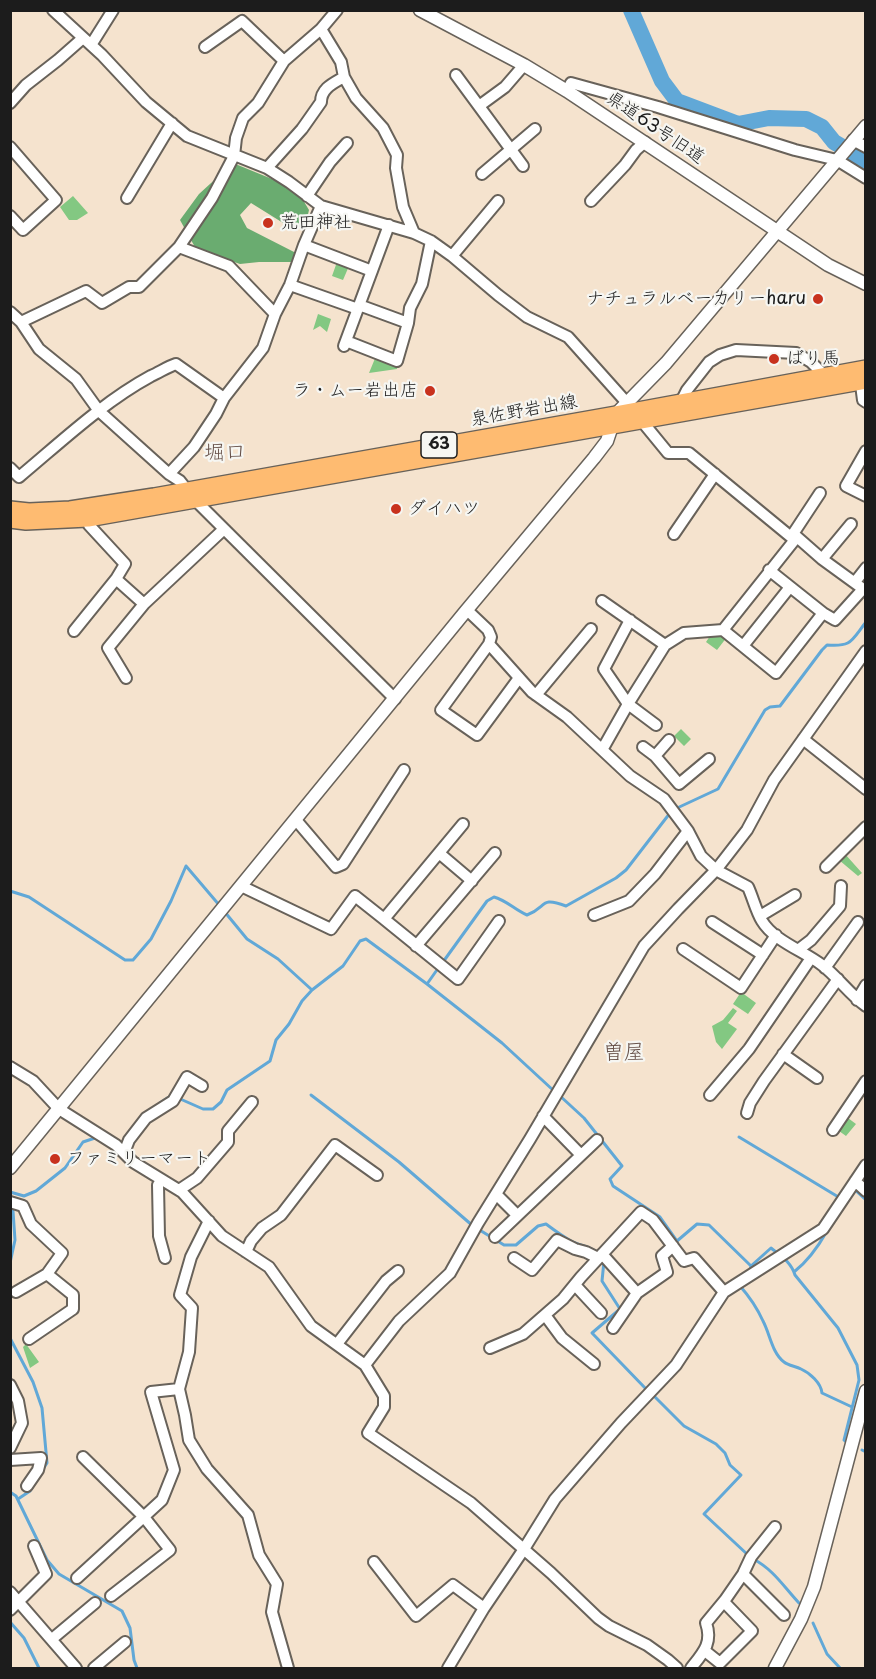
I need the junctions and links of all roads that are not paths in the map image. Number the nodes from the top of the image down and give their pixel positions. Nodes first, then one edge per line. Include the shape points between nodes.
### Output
1 (53, 10) edge
2 (113, 10) edge
3 (337, 10) edge
4 (420, 10) edge
5 (321, 29) junction
6 (87, 41) junction
7 (205, 47) dead end
8 (284, 61) junction
9 (524, 65) junction
10 (456, 75) dead end
11 (344, 77) junction
12 (567, 91) junction
13 (10, 103) edge
14 (479, 106) junction
15 (172, 123) junction
16 (866, 126) edge
17 (535, 129) dead end
18 (852, 141) junction
19 (645, 142) junction
20 (347, 143) dead end
21 (10, 147) edge
22 (866, 147) edge
23 (511, 149) junction
24 (234, 156) junction
25 (838, 157) junction
26 (523, 166) dead end
27 (267, 168) junction
28 (482, 174) dead end
29 (866, 178) edge
30 (307, 196) junction
31 (127, 198) dead end
32 (498, 201) dead end
33 (591, 201) dead end
34 (321, 206) junction
35 (10, 216) edge
36 (389, 225) junction
37 (776, 231) junction
38 (414, 232) junction
39 (431, 241) junction
40 (303, 245) junction
41 (179, 247) junction
42 (452, 256) junction
43 (372, 271) junction
44 (866, 284) edge
45 (290, 285) junction
46 (358, 307) junction
47 (10, 312) edge
48 (275, 314) junction
49 (21, 322) junction
50 (408, 323) junction
51 (863, 375) edge
52 (825, 376) junction
53 (224, 398) junction
54 (681, 402) junction
55 (866, 402) edge
56 (99, 411) junction
57 (634, 412) junction
58 (613, 420) junction
59 (866, 451) edge
60 (10, 468) edge
61 (169, 474) junction
62 (715, 474) junction
63 (820, 493) dead end
64 (190, 495) junction
65 (866, 496) edge
66 (10, 509) edge
67 (88, 519) junction
68 (10, 520) edge
69 (851, 524) dead end
70 (224, 529) junction
71 (674, 534) dead end
72 (794, 537) junction
73 (822, 559) junction
74 (866, 568) edge
75 (769, 570) junction
76 (116, 579) junction
77 (790, 587) junction
78 (861, 588) edge
79 (602, 601) dead end
80 (144, 604) junction
81 (467, 610) junction
82 (823, 613) junction
83 (630, 620) junction
84 (591, 629) dead end
85 (723, 630) junction
86 (74, 631) dead end
87 (489, 644) junction
88 (665, 645) junction
89 (743, 646) junction
90 (866, 651) edge
91 (126, 678) dead end
92 (519, 678) junction
93 (536, 695) junction
94 (395, 699) junction
95 (628, 705) junction
96 (656, 725) dead end
97 (803, 738) junction
98 (669, 740) dead end
99 (643, 747) dead end
100 (602, 750) junction
101 (655, 756) junction
102 (709, 759) dead end
103 (404, 770) dead end
104 (679, 784) junction
105 (866, 789) edge
106 (669, 806) junction
107 (296, 820) junction
108 (463, 824) dead end
109 (866, 827) edge
110 (688, 831) junction
111 (439, 853) junction
112 (495, 853) dead end
113 (826, 867) dead end
114 (716, 870) junction
115 (472, 881) junction
116 (241, 886) junction
117 (841, 886) dead end
118 (795, 896) dead end
119 (594, 915) dead end
120 (760, 916) junction
121 (384, 919) junction
122 (499, 921) dead end
123 (712, 922) dead end
124 (858, 922) dead end
125 (776, 935) junction
126 (416, 946) junction
127 (683, 949) dead end
128 (798, 950) junction
129 (763, 955) junction
130 (811, 958) junction
131 (825, 968) junction
132 (838, 979) junction
133 (866, 985) edge
134 (861, 1003) edge
135 (783, 1054) junction
136 (10, 1067) edge
137 (817, 1078) dead end
138 (866, 1080) edge
139 (202, 1086) dead end
140 (710, 1095) dead end
141 (252, 1102) dead end
142 (59, 1109) junction
143 (747, 1113) dead end
144 (543, 1116) junction
145 (833, 1130) dead end
146 (597, 1140) dead end
147 (120, 1149) junction
148 (581, 1155) junction
149 (866, 1165) edge
150 (10, 1168) edge
151 (377, 1175) dead end
152 (161, 1180) junction
153 (855, 1181) junction
154 (179, 1190) junction
155 (866, 1191) edge
156 (496, 1194) junction
157 (10, 1202) edge
158 (517, 1215) junction
159 (208, 1221) junction
160 (495, 1237) dead end
161 (673, 1246) junction
162 (246, 1252) junction
163 (600, 1256) junction
164 (165, 1258) dead end
165 (514, 1258) dead end
166 (398, 1271) dead end
167 (47, 1274) junction
168 (575, 1285) junction
169 (16, 1292) dead end
170 (724, 1292) junction
171 (637, 1293) junction
172 (601, 1313) dead end
173 (545, 1315) junction
174 (613, 1328) dead end
175 (29, 1339) dead end
176 (337, 1344) junction
177 (490, 1348) dead end
178 (594, 1364) dead end
179 (365, 1365) junction
180 (10, 1385) edge
181 (179, 1389) junction
182 (866, 1391) edge
183 (10, 1448) edge
184 (83, 1457) dead end
185 (10, 1460) edge
186 (27, 1486) dead end
187 (144, 1517) junction
188 (775, 1527) dead end
189 (34, 1546) dead end
190 (524, 1550) junction
191 (374, 1562) dead end
192 (743, 1574) junction
193 (77, 1578) dead end
194 (10, 1592) edge
195 (111, 1596) dead end
196 (20, 1601) junction
197 (724, 1602) junction
198 (95, 1603) dead end
199 (484, 1608) junction
200 (10, 1610) edge
201 (784, 1615) dead end
202 (52, 1639) junction
203 (126, 1642) dead end
204 (705, 1651) junction
205 (668, 1660) junction
206 (101, 1666) edge
207 (76, 1668) edge
208 (288, 1668) edge
209 (448, 1668) edge
210 (658, 1668) edge
211 (677, 1668) edge
212 (690, 1668) edge
213 (775, 1668) edge

1 - 6 street
2 - 6 street
3 - 5 street
4 - 9 street, 県道63号旧道
5 - 8 street
5 - 11 street via 341,62
6 - 13 street via 26,85
6 - 15 street
7 - 8 street via 242,21
8 - 24 street via 258,103 243,118
9 - 12 street, 県道63号旧道
9 - 14 street via 505,87
10 - 14 street
11 - 27 street via 325,89 307,122
11 - 38 street via 356,98 383,128 397,155 403,207
12 - 19 street, 県道63号旧道
12 - 25 street via 571,83 795,150
14 - 23 street
15 - 24 street via 187,136
15 - 31 street
16 - 18 street
17 - 23 street
18 - 22 street
18 - 25 street
19 - 33 street
19 - 37 street, 県道63号旧道
20 - 30 street
21 - 35 street via 57,200 23,230
23 - 26 street
23 - 28 street
24 - 27 street
24 - 41 street
25 - 29 street
25 - 37 street
27 - 30 street
30 - 34 street
32 - 42 street
34 - 36 street
34 - 40 street
36 - 38 street
36 - 43 street
37 - 44 street, 県道63号旧道
37 - 57 street via 666,363
38 - 39 street
39 - 42 street
39 - 50 street
40 - 43 street
40 - 45 street
41 - 48 street via 229,266
41 - 49 street via 139,288 129,287 102,303 86,291
42 - 57 street via 527,317 568,337
43 - 46 street
45 - 46 street
45 - 48 street
46 - 50 street
46 - 50 street via 345,343 397,361
47 - 49 street
48 - 53 street via 263,348
49 - 56 street via 39,349 76,379
51 - 52 main road, 泉佐野岩出線 / 63
51 - 55 street
51 - 57 main road, 泉佐野岩出線 / 63
52 - 54 main road, 泉佐野岩出線 / 63
52 - 54 street via 796,353 736,350 709,362
53 - 56 street via 176,364 137,383
53 - 61 street via 194,447
54 - 57 main road, 泉佐野岩出線 / 63
56 - 60 street via 19,477
56 - 61 street
57 - 58 main road, 泉佐野岩出線 / 63
57 - 62 street via 668,453 689,453
58 - 64 main road, 泉佐野岩出線 / 63
58 - 81 street via 607,441 594,458
59 - 65 street via 846,486
61 - 64 street
62 - 71 street
62 - 72 street
63 - 72 street
64 - 66 main road, 泉佐野岩出線 / 63 via 70,509
64 - 67 main road, 泉佐野岩出線 / 63
64 - 70 street
67 - 68 main road, 泉佐野岩出線 / 63
67 - 76 street via 89,525 125,564
69 - 73 street
70 - 80 street
70 - 94 street
72 - 73 street
72 - 75 street
73 - 78 street
74 - 78 street
75 - 77 street
75 - 85 street
76 - 80 street
76 - 86 street
77 - 82 street
77 - 89 street
78 - 82 street via 835,620
79 - 83 street
80 - 91 street via 108,648
81 - 87 street via 488,630
81 - 94 street
82 - 89 street via 776,673
83 - 88 street
83 - 95 street via 604,669
84 - 93 street
85 - 88 street via 684,633
85 - 89 street
87 - 92 street
87 - 92 street via 441,710 477,735
88 - 95 street
90 - 97 street
92 - 93 street
93 - 100 street
94 - 107 street
95 - 96 street
95 - 100 street
97 - 105 street
97 - 114 street via 747,830
98 - 101 street
99 - 101 street
100 - 106 street
101 - 104 street
102 - 104 street
103 - 107 street via 343,864 336,867
104 - 106 street
106 - 110 street
107 - 116 street
108 - 111 street
109 - 113 street
110 - 114 street via 701,856
110 - 119 street via 629,901
111 - 115 street
111 - 121 street
112 - 115 street
114 - 120 street via 748,887
114 - 144 street via 644,946
115 - 126 street
116 - 121 street via 331,929 355,896
116 - 142 street
117 - 128 street via 840,906
118 - 120 street
120 - 125 street
121 - 126 street
122 - 126 street via 458,979
123 - 129 street
124 - 131 street
125 - 128 street
125 - 129 street
127 - 129 street via 741,988
128 - 130 street
130 - 131 street
130 - 140 street via 749,1049
131 - 132 street
132 - 134 street
132 - 135 street
133 - 134 street
135 - 137 street
135 - 143 street
136 - 142 street via 33,1081
138 - 145 street
139 - 147 street via 187,1077 173,1101 146,1118
141 - 154 street via 228,1131 228,1142 197,1178
142 - 147 street
142 - 150 street
144 - 148 street
144 - 156 street
146 - 148 street
147 - 152 street
148 - 158 street
149 - 153 street
151 - 162 street via 335,1145 281,1215 262,1228
152 - 154 street
152 - 164 street via 159,1236
153 - 155 street
153 - 170 street via 823,1229
154 - 159 street
156 - 158 street
156 - 179 street via 450,1273 399,1321
157 - 167 street via 23,1206 31,1224 62,1253
158 - 160 street
159 - 162 street
159 - 181 street via 191,1257 180,1295 192,1308 189,1352
161 - 163 street via 653,1220 641,1212
161 - 170 street via 684,1261 694,1258
161 - 171 street via 662,1256 667,1272
162 - 176 street via 269,1267 311,1326
163 - 165 street via 575,1250 557,1240 532,1270
163 - 168 street
163 - 171 street
166 - 176 street
167 - 169 street
167 - 175 street via 73,1295 73,1309
168 - 172 street
168 - 173 street
170 - 190 street via 676,1365 555,1499
171 - 174 street
173 - 177 street via 523,1334
173 - 178 street via 562,1338
176 - 179 street
179 - 190 street via 384,1396 384,1407 368,1433 471,1503
180 - 183 street via 22,1422
181 - 187 street via 151,1392 174,1470 162,1500
181 - 208 street via 189,1440 207,1469 248,1515 259,1555 277,1584 272,1612
182 - 213 street via 814,1587
184 - 187 street
185 - 186 street via 41,1458
187 - 193 street
187 - 195 street via 170,1550
188 - 192 street
189 - 196 street via 46,1574
190 - 199 street
190 - 205 street via 598,1618
191 - 199 street via 416,1616 453,1585
192 - 197 street
192 - 201 street
194 - 196 street
196 - 200 street
196 - 202 street
197 - 204 street via 706,1623 709,1633
197 - 204 street via 752,1631 720,1663
198 - 202 street
199 - 209 street
202 - 207 street
203 - 206 street
204 - 212 street
205 - 210 street
205 - 211 street

